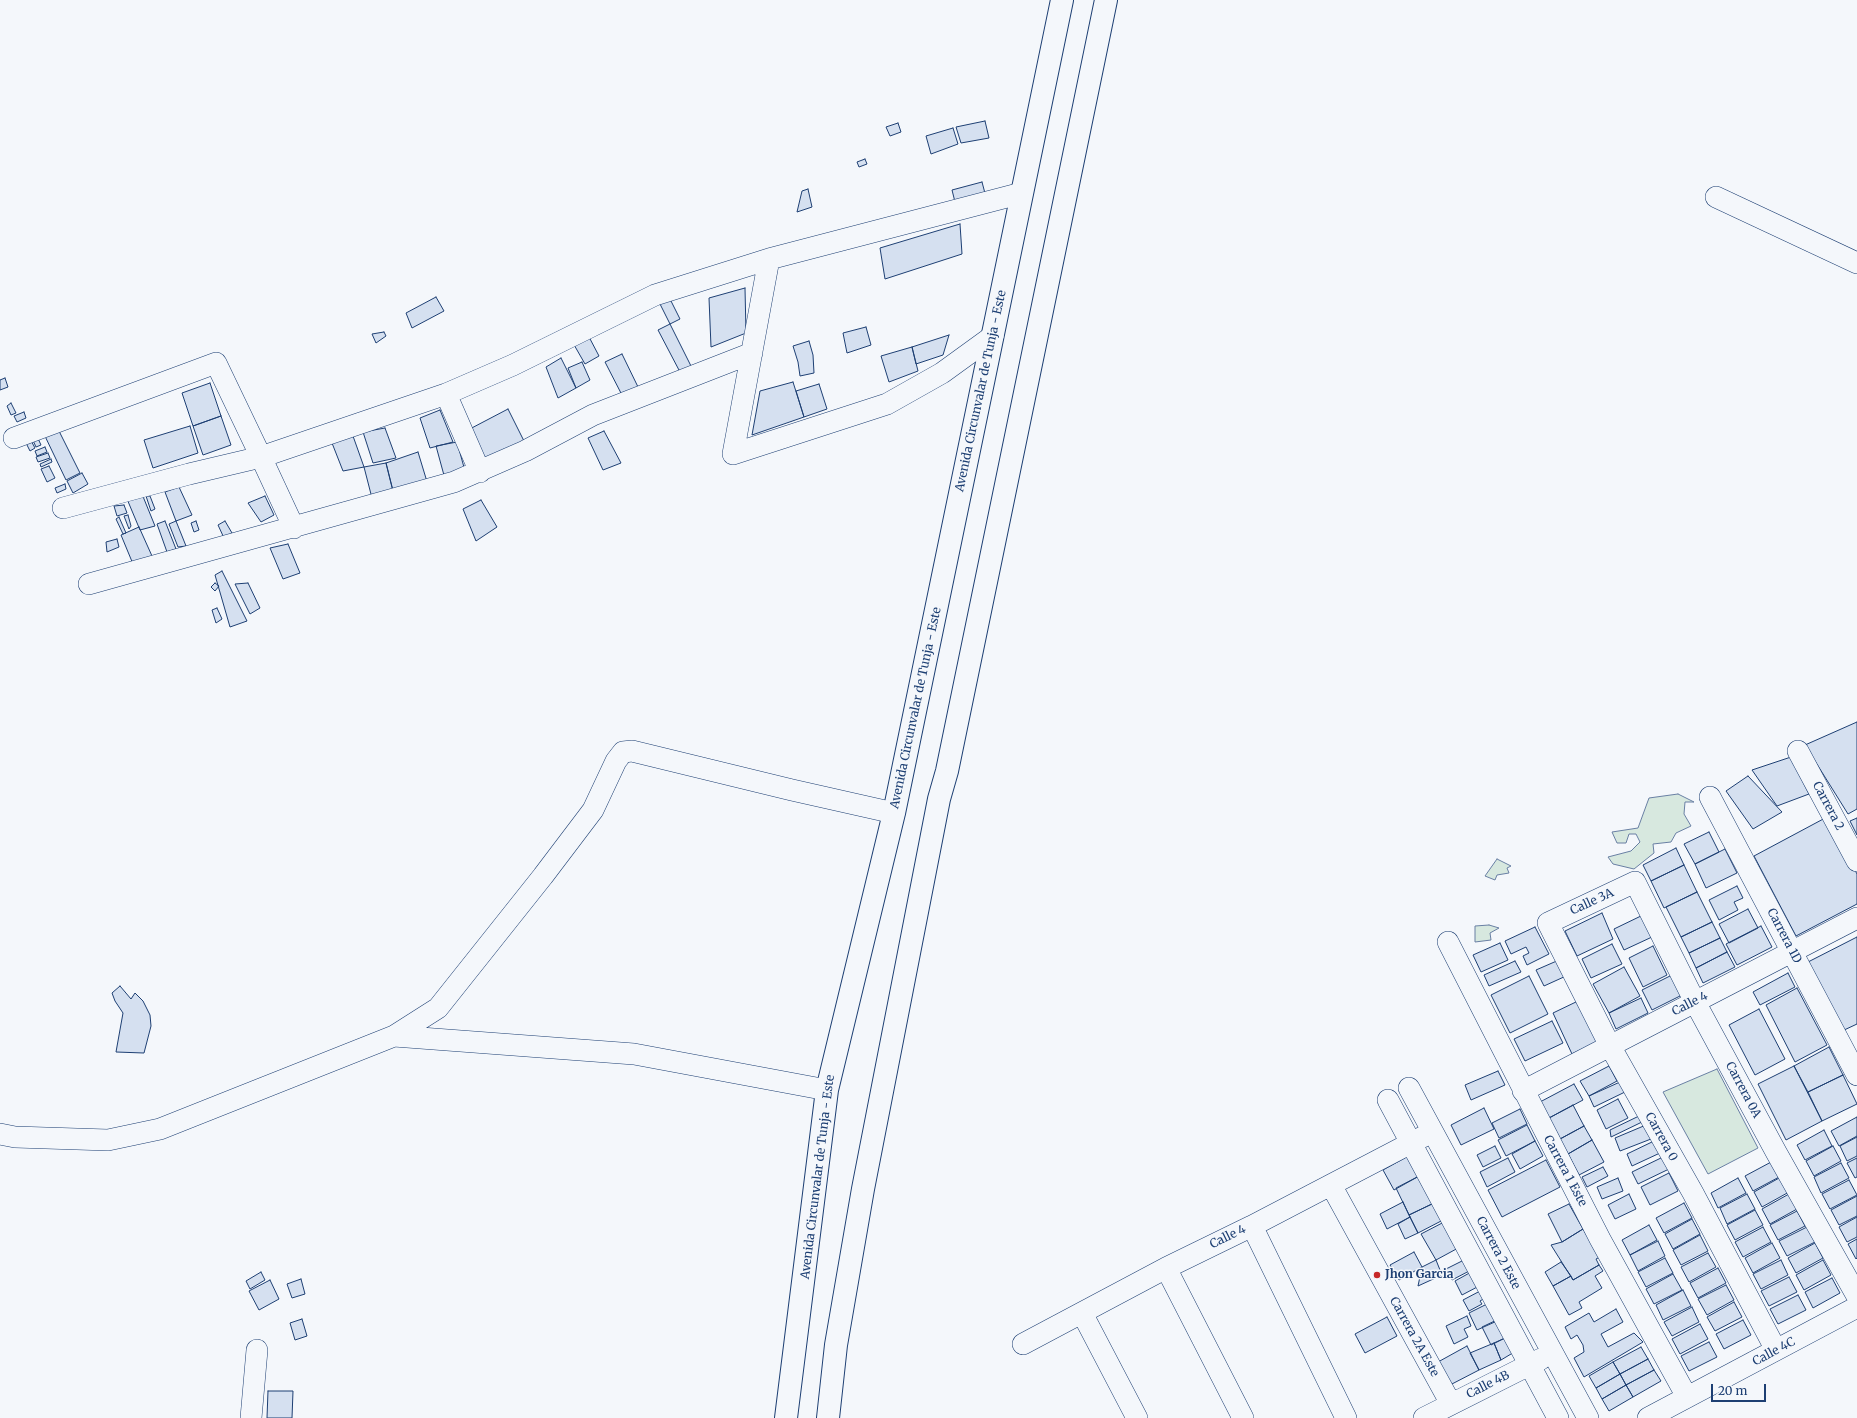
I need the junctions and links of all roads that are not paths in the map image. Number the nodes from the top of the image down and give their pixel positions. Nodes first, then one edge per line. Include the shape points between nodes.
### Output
1 (1062, 0) edge
2 (1106, 0) edge
3 (1022, 193) junction
4 (1716, 198) dead end
5 (769, 259) junction
6 (1857, 263) edge
7 (993, 336) junction
8 (752, 353) junction
9 (446, 394) junction
10 (14, 438) dead end
11 (261, 457) junction
12 (480, 472) junction
13 (63, 508) dead end
14 (294, 528) junction
15 (90, 584) dead end
16 (1798, 751) dead end
17 (1710, 797) dead end
18 (894, 812) junction
19 (1857, 861) edge
20 (1635, 882) joint
21 (1857, 918) edge
22 (1548, 923) joint
23 (1448, 942) dead end
24 (1792, 952) junction
25 (1695, 1002) junction
26 (394, 1036) junction
27 (1849, 1040) edge
28 (1610, 1046) junction
29 (1857, 1074) edge
30 (1408, 1088) dead end
31 (827, 1090) junction
32 (1523, 1091) junction
33 (1388, 1100) dead end
34 (1432, 1132) junction
35 (0, 1134) edge
36 (1410, 1143) junction
37 (1331, 1185) junction
38 (1252, 1226) junction
39 (1166, 1268) junction
40 (1857, 1296) edge
41 (1857, 1307) edge
42 (1082, 1313) junction
43 (1023, 1344) dead end
44 (257, 1350) dead end
45 (1776, 1350) junction
46 (1552, 1353) junction
47 (1529, 1365) junction
48 (1687, 1397) junction
49 (1451, 1404) junction
50 (251, 1418) edge
51 (786, 1418) edge
52 (828, 1418) edge
53 (1137, 1418) edge
54 (1243, 1418) edge
55 (1346, 1418) edge
56 (1424, 1418) edge
57 (1558, 1418) edge
58 (1588, 1418) edge
59 (1648, 1418) edge

1 - 3 highway, Avenida Circunvalar de Tunja - Este
2 - 52 highway via 951,755 939,799 863,1189 836,1345
3 - 5 street
3 - 7 highway, Avenida Circunvalar de Tunja - Este
4 - 6 street
5 - 8 street
5 - 9 street via 655,295 520,362
7 - 8 street via 942,373 887,404 733,454
7 - 18 highway, Avenida Circunvalar de Tunja - Este
8 - 12 street via 593,415
9 - 11 street
9 - 12 street
10 - 11 street via 216,363
11 - 13 street
11 - 14 street
12 - 14 street via 454,482
14 - 15 street
16 - 19 street, Carrera 2
17 - 24 street, Carrera 1D
18 - 26 street via 632,751 623,752 616,761 593,810 544,876 443,1002 438,1008
18 - 31 highway, Avenida Circunvalar de Tunja - Este
20 - 22 street, Calle 3A
20 - 25 street, Carrera 0A
21 - 24 street, Calle 4
22 - 28 street, Carrera 0
23 - 32 street, Carrera 1 Este
24 - 25 street, Calle 4
24 - 27 street, Carrera 1D
25 - 28 street, Calle 4
25 - 40 street, Carrera 0A
26 - 31 street via 634,1054
26 - 35 street via 160,1129 108,1140 15,1137
27 - 29 street, Carrera 1D
28 - 32 street, Calle 4
28 - 45 street, Carrera 0 via 1693,1193
30 - 34 street, Carrera 2 Este
31 - 51 highway, Avenida Circunvalar de Tunja - Este
32 - 48 street, Carrera 1 Este via 1600,1239
33 - 36 street, Carrera 2 Este
34 - 36 street, Calle 4
34 - 46 street, Carrera 2 Este
36 - 37 street, Calle 4
36 - 47 street, Carrera 2 Este
37 - 38 street, Calle 4
37 - 49 street, Carrera 2A Este
38 - 39 street, Calle 4
38 - 55 street
39 - 42 street, Calle 4
39 - 54 street
41 - 45 street, Calle 4C
42 - 43 street, Calle 4
42 - 53 street
44 - 50 street
45 - 48 street, Calle 4C
46 - 47 street, Calle 4B
46 - 58 street, Carrera 2 Este
47 - 49 street, Calle 4B
47 - 57 street, Carrera 2 Este
48 - 59 street, Calle 4C
49 - 56 street, Calle 4B

